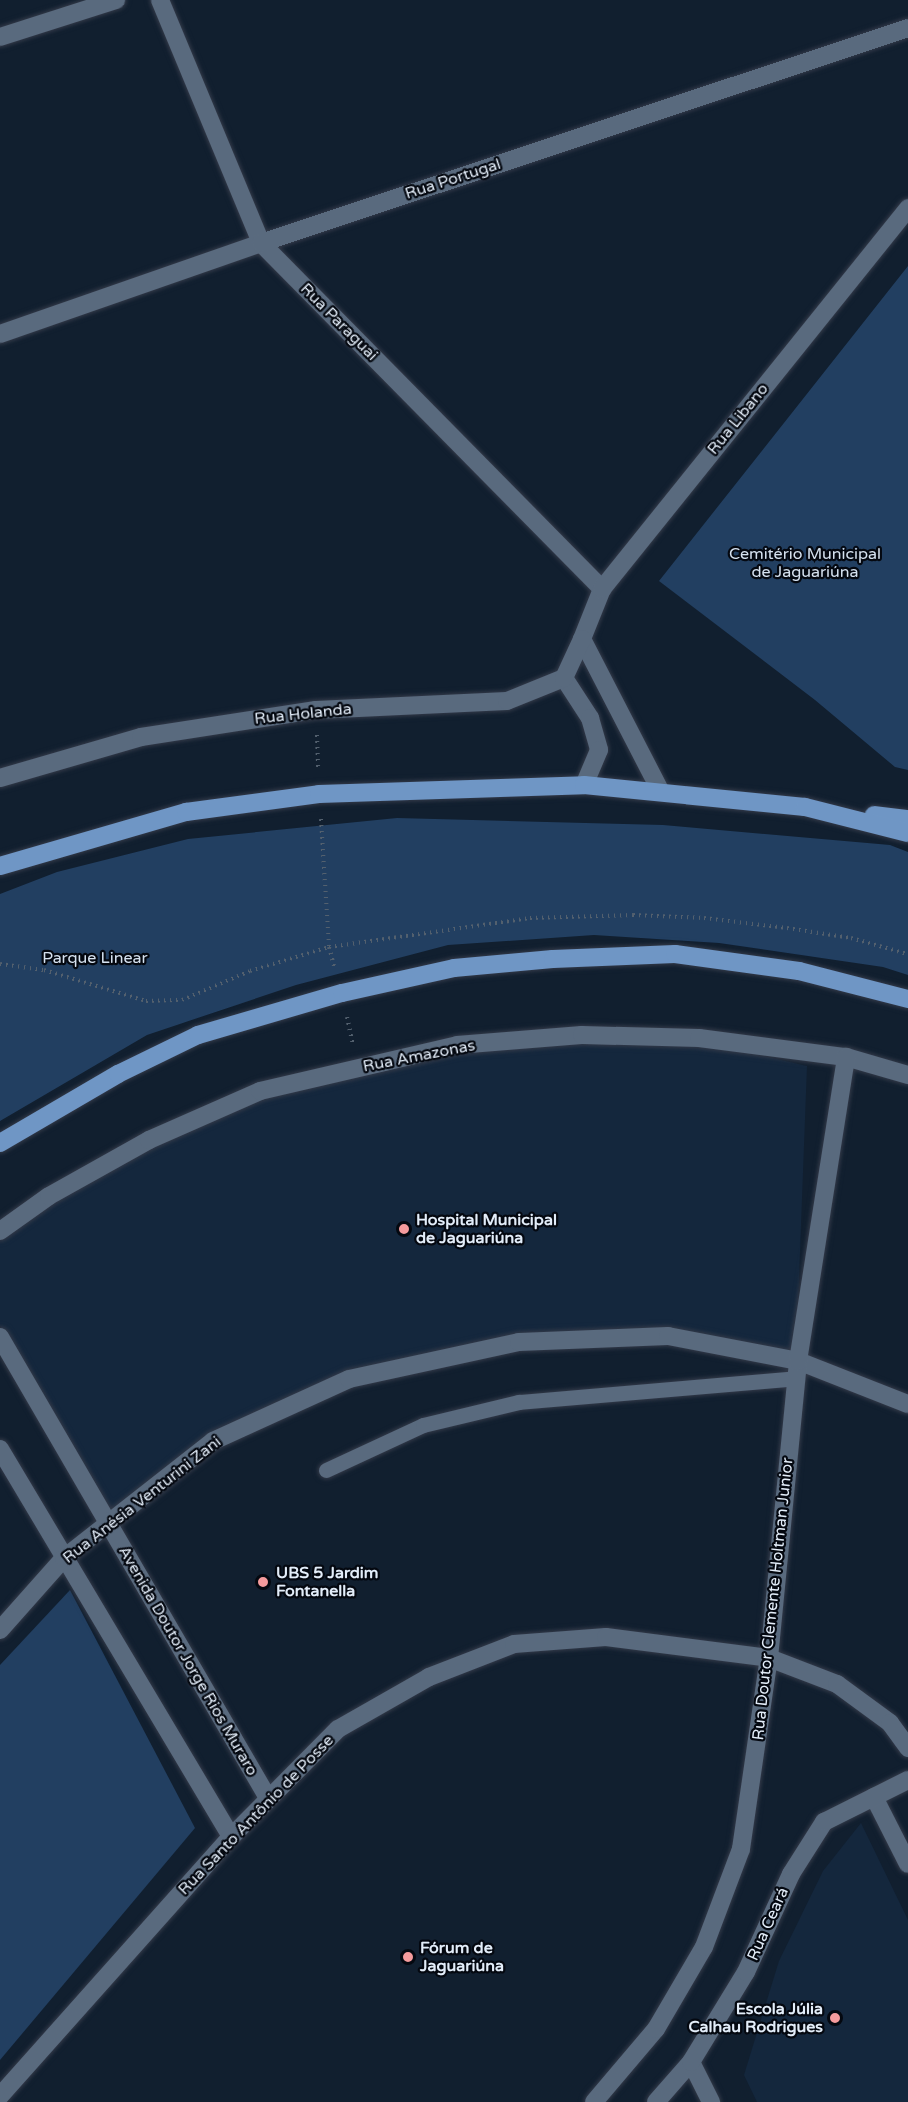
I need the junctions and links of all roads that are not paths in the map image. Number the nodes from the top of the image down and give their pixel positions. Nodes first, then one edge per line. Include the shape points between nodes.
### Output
1 (116, 0) edge
2 (160, 0) edge
3 (908, 28) edge
4 (0, 37) edge
5 (908, 208) edge
6 (261, 243) junction
7 (0, 334) edge
8 (603, 589) junction
9 (582, 639) junction
10 (564, 678) junction
11 (0, 778) edge
12 (584, 785) junction
13 (661, 792) junction
14 (805, 807) junction
15 (908, 819) edge
16 (908, 833) edge
17 (0, 866) edge
18 (908, 999) edge
19 (846, 1057) junction
20 (908, 1075) edge
21 (0, 1143) edge
22 (0, 1231) edge
23 (0, 1337) edge
24 (797, 1369) junction
25 (908, 1404) edge
26 (0, 1449) edge
27 (326, 1470) dead end
28 (109, 1523) junction
29 (64, 1558) junction
30 (0, 1630) edge
31 (769, 1658) junction
32 (908, 1748) edge
33 (908, 1780) edge
34 (874, 1797) junction
35 (268, 1798) junction
36 (231, 1837) junction
37 (908, 1864) edge
38 (691, 2062) junction
39 (0, 2096) edge
40 (594, 2102) edge
41 (656, 2102) edge
42 (711, 2102) edge

1 - 4 street
2 - 6 street, Rua Paraguai
3 - 6 street, Rua Portugal
5 - 8 street, Rua Libano
6 - 7 street, Rua Portugal
6 - 8 street, Rua Paraguai
8 - 9 street, Rua Libano
9 - 10 street
9 - 13 street
10 - 11 street, Rua Holanda via 507,701 316,710 141,737
10 - 12 street via 590,718 599,750
12 - 13 main road
12 - 17 main road via 320,794 186,812
13 - 14 main road
14 - 15 main road
14 - 16 main road
18 - 21 main road via 799,971 675,954 454,968 342,993 198,1035 118,1074
19 - 20 street, Rua Amazonas
19 - 22 street, Rua Amazonas via 699,1038 582,1035 457,1045 260,1091 149,1140 49,1196
19 - 24 street, Rua Doutor Clemente Holtman Junior
23 - 28 street, Avenida Doutor Jorge Rios Muraro
24 - 25 street, Rua Anésia Venturini Zani
24 - 27 lane via 519,1402 423,1425
24 - 28 street, Rua Anésia Venturini Zani via 668,1336 591,1337 519,1342 349,1379 213,1441
24 - 31 street, Rua Doutor Clemente Holtman Junior
26 - 29 street
28 - 29 street, Rua Anésia Venturini Zani
28 - 35 street, Avenida Doutor Jorge Rios Muraro
29 - 30 street, Rua Anésia Venturini Zani
29 - 36 street
31 - 32 street, Rua Santo Antônio de Posse via 837,1684 890,1723
31 - 35 street, Rua Santo Antônio de Posse via 606,1637 514,1644 429,1677 338,1729
31 - 40 street, Rua Doutor Clemente Holtman Junior via 741,1849 704,1947 657,2029
33 - 34 street, Rua Ceará
34 - 37 street
34 - 38 street, Rua Ceará via 824,1822 790,1874 747,1972
35 - 36 street, Rua Santo Antônio de Posse
36 - 39 street, Rua Santo Antônio de Posse
38 - 41 street, Rua Ceará
38 - 42 street

